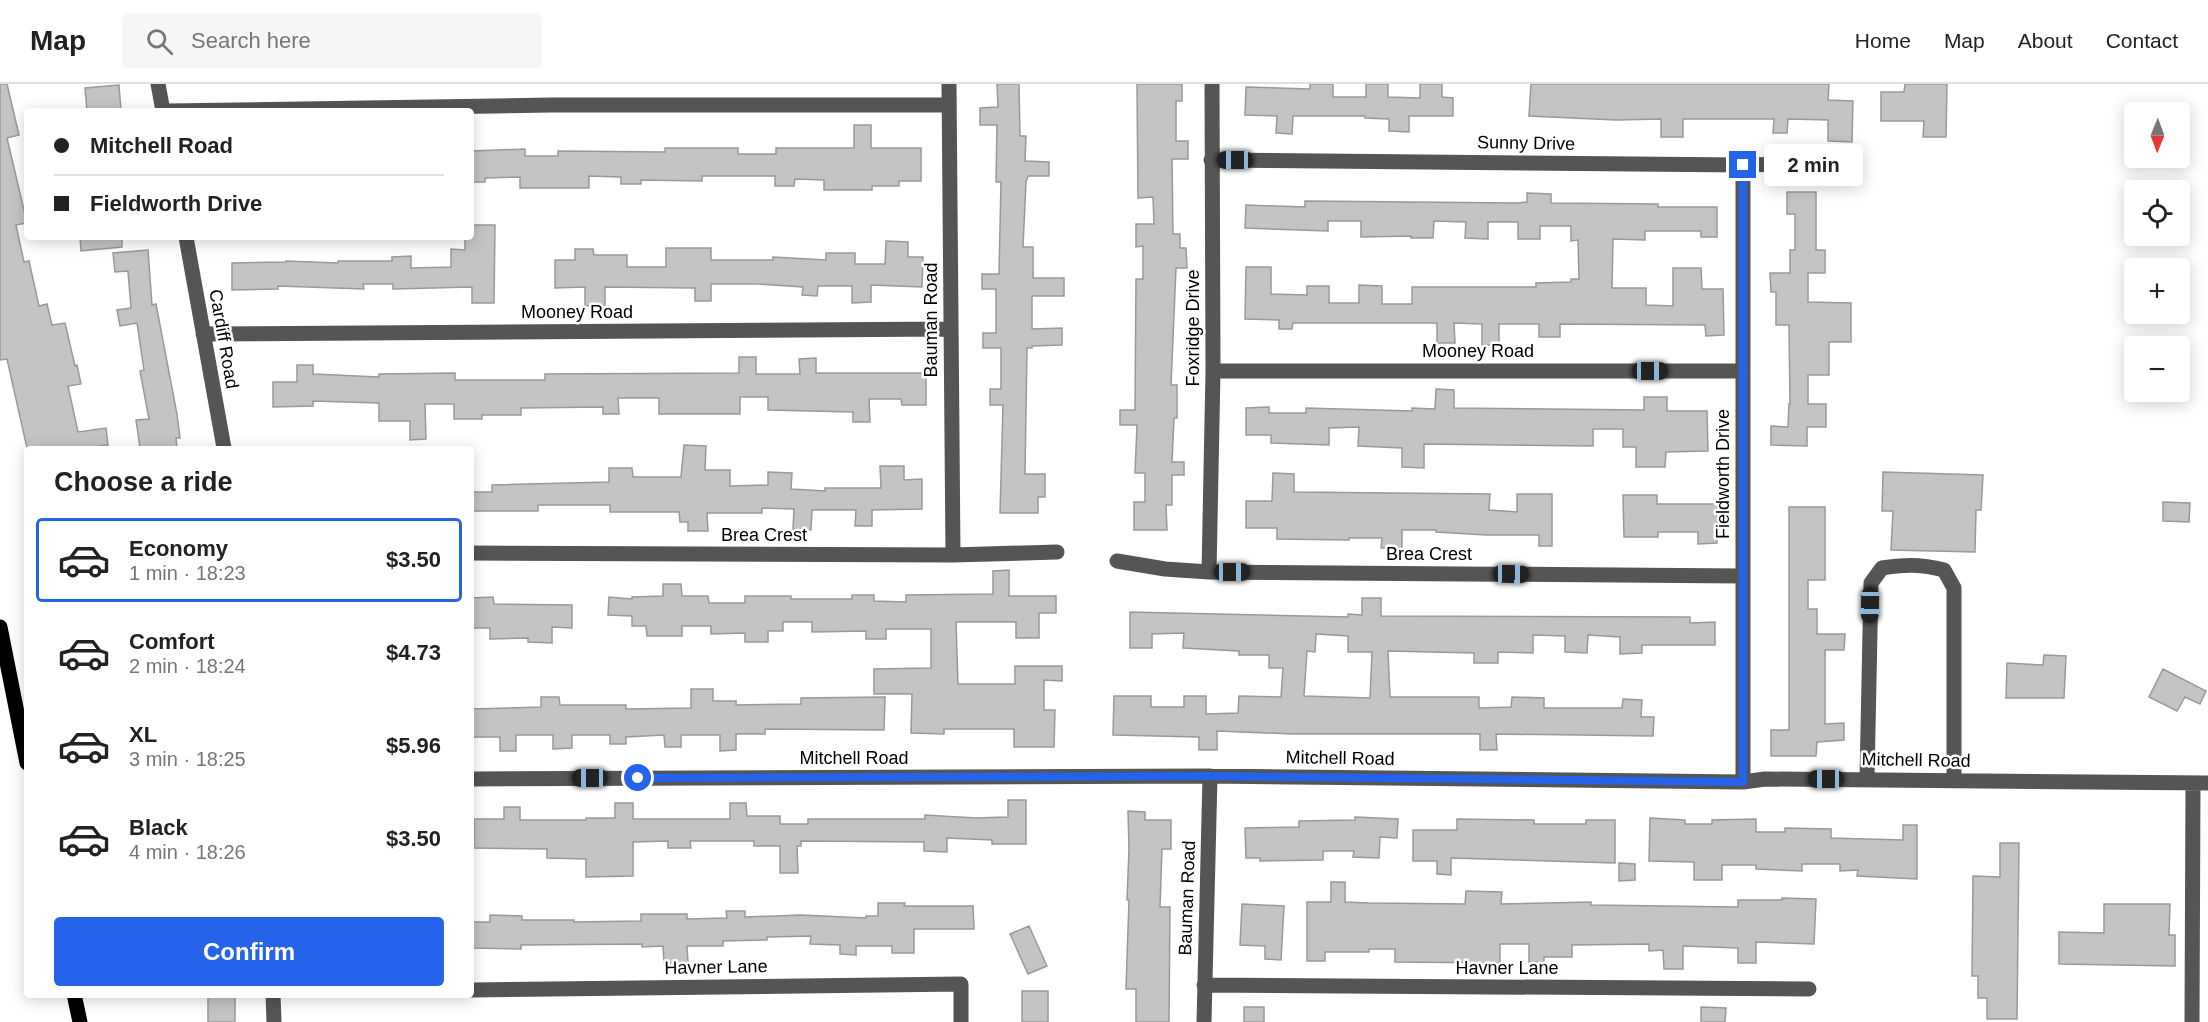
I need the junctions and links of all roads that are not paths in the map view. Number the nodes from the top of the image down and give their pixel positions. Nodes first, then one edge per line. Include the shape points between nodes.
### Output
1 (158, 84) edge
2 (949, 84) edge
3 (1212, 84) edge
4 (949, 105) junction
5 (162, 108) edge
6 (360, 108) edge
7 (1211, 160) junction
8 (1840, 163) dead end
9 (1743, 165) junction
10 (187, 240) edge
11 (951, 329) junction
12 (203, 334) junction
13 (1213, 370) junction
14 (1743, 371) junction
15 (224, 446) edge
16 (1057, 552) dead end
17 (474, 553) edge
18 (953, 555) junction
19 (1117, 561) dead end
20 (1209, 572) junction
21 (1743, 576) junction
22 (0, 627) edge
23 (24, 748) edge
24 (1210, 776) junction
25 (474, 778) edge
26 (1867, 779) junction
27 (1954, 781) junction
28 (1743, 782) junction
29 (2200, 783) edge
30 (1204, 985) junction
31 (474, 990) edge
32 (1809, 990) dead end
33 (75, 998) edge
34 (273, 998) edge
35 (80, 1022) edge
36 (274, 1022) edge
37 (961, 1022) edge
38 (1204, 1022) edge
39 (2192, 1022) edge

1 - 5 street
2 - 4 street, Bauman Road
3 - 7 street, Foxridge Drive
4 - 6 street
4 - 11 street, Bauman Road
7 - 9 street, Sunny Drive
7 - 13 street, Foxridge Drive
8 - 9 street, Sunny Drive
9 - 14 street, Fieldworth Drive
10 - 12 street, Cardiff Road
11 - 12 street, Mooney Road
11 - 18 street, Bauman Road
12 - 15 street, Cardiff Road
13 - 14 street, Mooney Road
13 - 20 street, Foxridge Drive
14 - 21 street, Fieldworth Drive
16 - 18 street, Brea Crest
17 - 18 street, Brea Crest
19 - 20 street, Brea Crest
20 - 21 street, Brea Crest
21 - 28 street, Fieldworth Drive
22 - 23 main road
24 - 25 street, Mitchell Road
24 - 28 street, Mitchell Road
24 - 30 street, Bauman Road
26 - 27 street, Mitchell Road
26 - 27 street via 1871,583 1882,568 1924,564 1944,570 1954,588
26 - 28 street, Mitchell Road via 1765,778
27 - 29 street, Mitchell Road
29 - 39 street
30 - 32 street, Havner Lane
30 - 38 street, Bauman Road
31 - 37 street, Havner Lane via 961,984
33 - 35 main road
34 - 36 street

